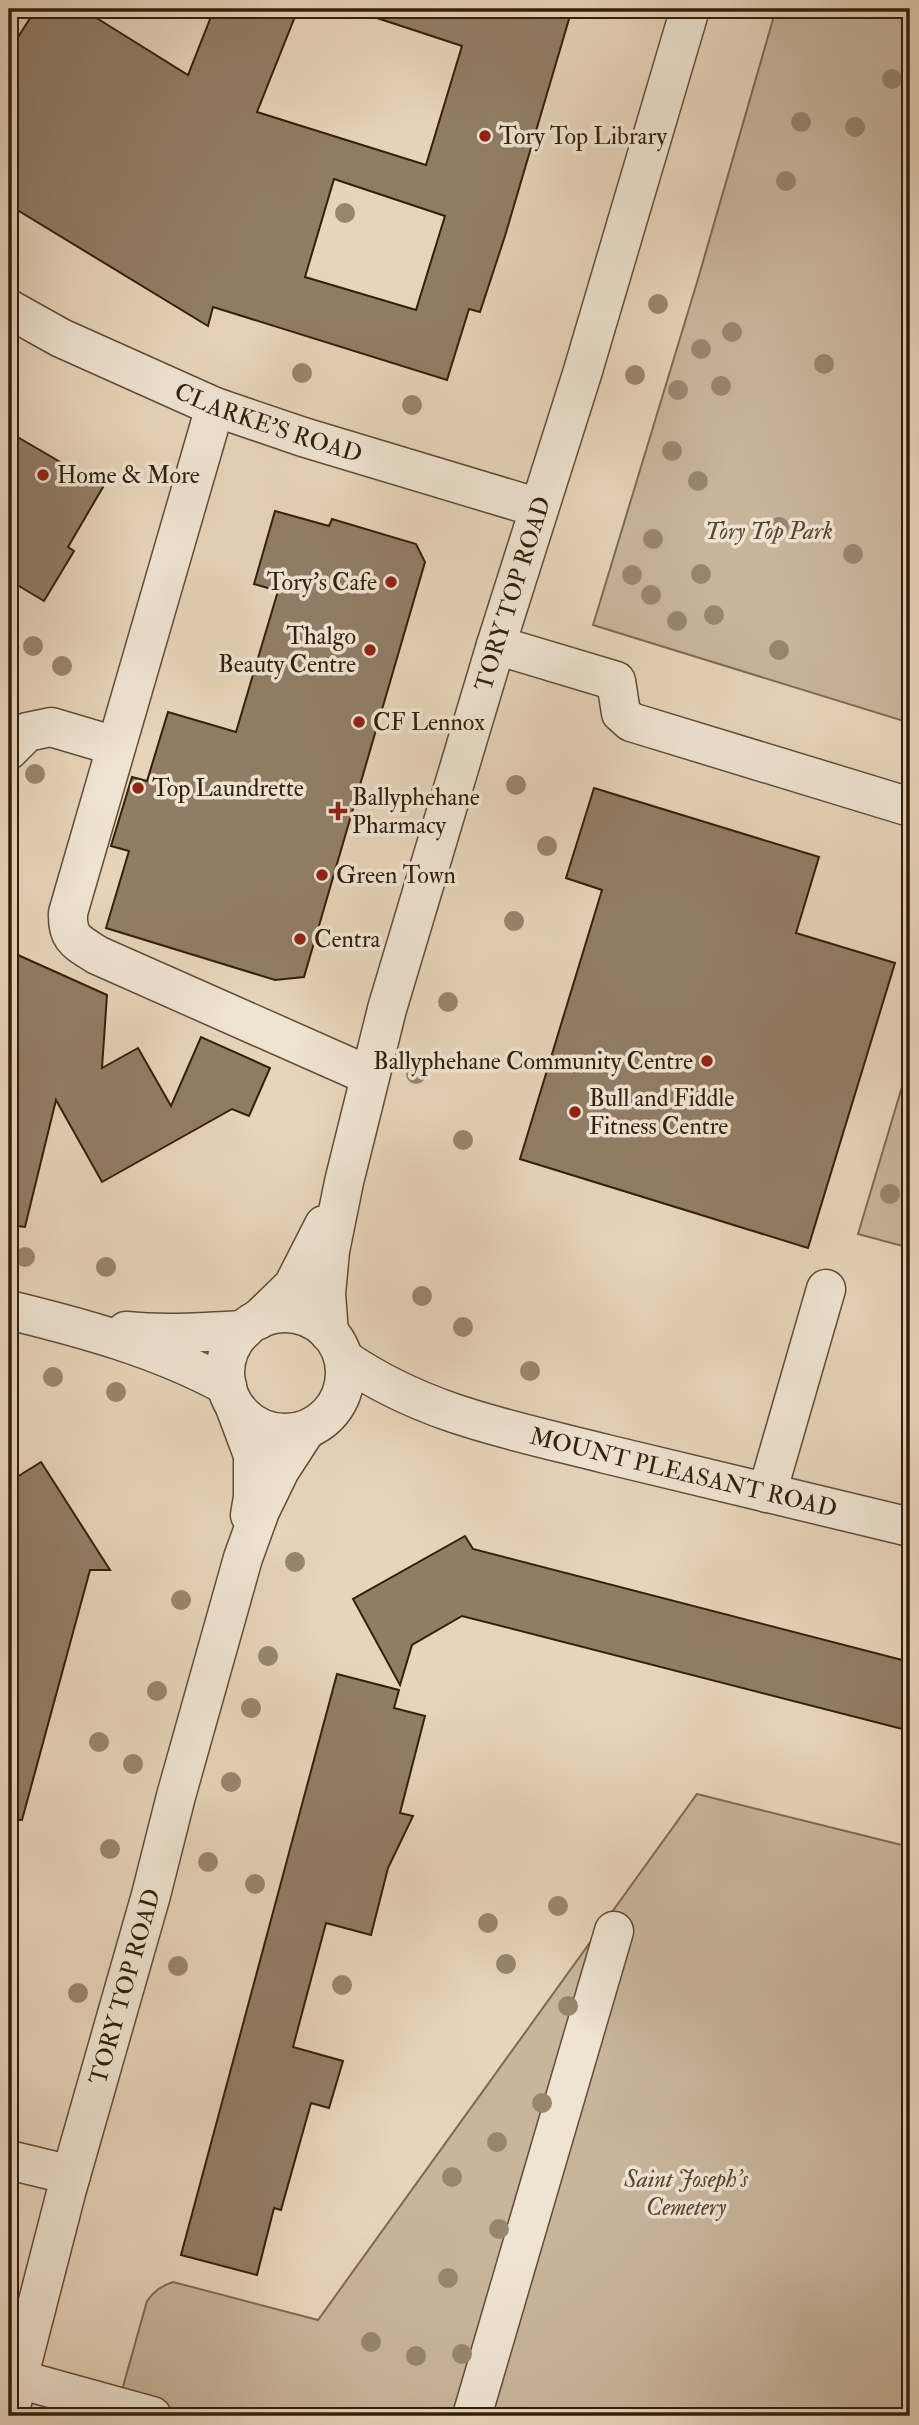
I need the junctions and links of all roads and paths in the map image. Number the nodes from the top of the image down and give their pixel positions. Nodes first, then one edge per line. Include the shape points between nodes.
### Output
1 (690, 9) edge
2 (9, 309) edge
3 (215, 407) junction
4 (539, 508) junction
5 (496, 645) junction
6 (115, 746) junction
7 (9, 750) edge
8 (910, 807) edge
9 (370, 1076) junction
10 (344, 1182) junction
11 (826, 1289) dead end
12 (9, 1310) edge
13 (251, 1325) junction
14 (75, 1326) junction
15 (336, 1346) junction
16 (231, 1396) junction
17 (459, 1416) junction
18 (319, 1421) junction
19 (768, 1493) junction
20 (910, 1527) edge
21 (243, 1558) junction
22 (614, 1931) dead end
23 (9, 2160) edge
24 (71, 2175) junction
25 (13, 2397) edge
26 (152, 2416) edge
27 (472, 2416) edge

1 - 4 street, TORY TOP ROAD
2 - 3 street, CLARKE'S ROAD via 61,338
3 - 4 street, CLARKE'S ROAD
3 - 6 street
4 - 5 street, TORY TOP ROAD
5 - 8 street via 616,681 621,713 631,722
5 - 9 street, TORY TOP ROAD
6 - 7 street via 51,727 27,732
6 - 9 street via 68,913 73,939 97,955
9 - 10 street, TORY TOP ROAD
10 - 13 street, TORY TOP ROAD via 293,1286
10 - 15 street, TORY TOP ROAD via 326,1294
11 - 19 street
12 - 14 street
13 - 14 street via 146,1334
13 - 15 street via 277,1314 296,1314 314,1321
13 - 16 street via 228,1355 225,1371
14 - 16 street via 185,1364
15 - 17 street via 372,1378
15 - 18 street via 345,1377 341,1395
16 - 18 street via 249,1421 266,1431 286,1434
16 - 21 street, TORY TOP ROAD via 253,1455 253,1497
17 - 18 street via 367,1406
17 - 19 street, MOUNT PLEASANT ROAD
18 - 21 street, TORY TOP ROAD via 280,1470
19 - 20 street, MOUNT PLEASANT ROAD
21 - 24 street, TORY TOP ROAD
22 - 27 street
23 - 24 street
24 - 25 street, TORY TOP ROAD
25 - 26 street

